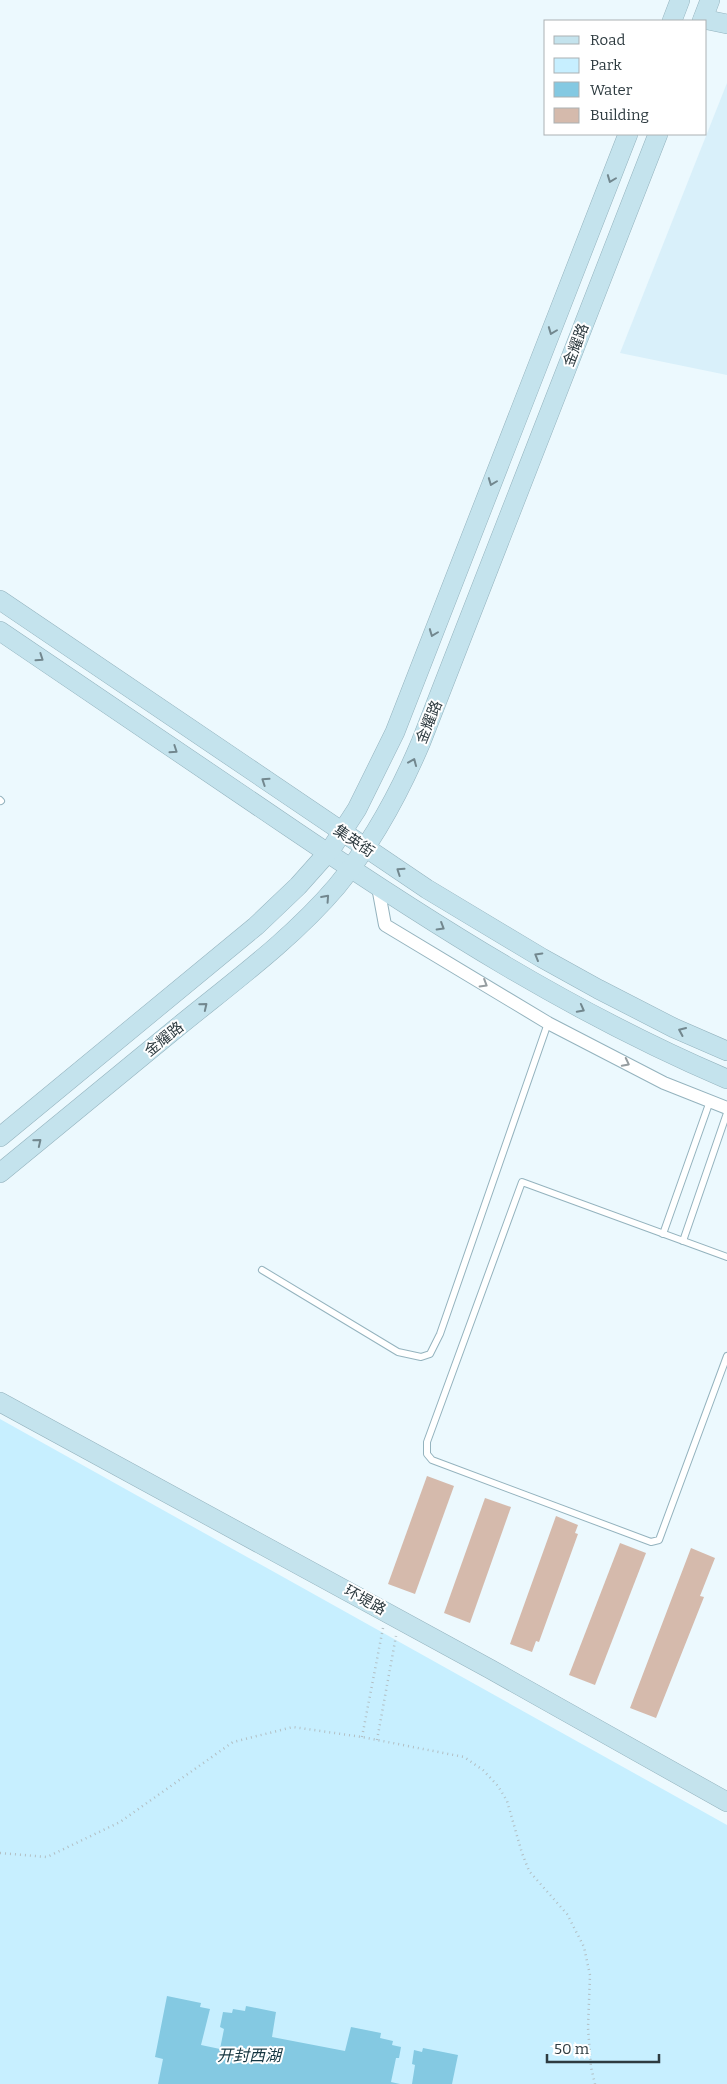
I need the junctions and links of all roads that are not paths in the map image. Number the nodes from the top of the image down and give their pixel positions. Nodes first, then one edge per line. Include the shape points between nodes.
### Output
1 (680, 0) edge
2 (710, 0) edge
3 (672, 20) edge
4 (702, 20) edge
5 (707, 21) edge
6 (727, 24) edge
7 (628, 135) edge
8 (658, 135) edge
9 (0, 600) edge
10 (0, 631) edge
11 (342, 832) junction
12 (366, 848) junction
13 (327, 853) junction
14 (350, 869) junction
15 (378, 887) junction
16 (548, 1023) junction
17 (727, 1051) edge
18 (727, 1079) edge
19 (710, 1101) junction
20 (727, 1108) edge
21 (727, 1113) edge
22 (0, 1137) edge
23 (0, 1173) edge
24 (663, 1234) junction
25 (683, 1241) junction
26 (727, 1257) edge
27 (262, 1270) dead end
28 (727, 1356) edge
29 (0, 1402) edge
30 (727, 1802) edge

1 - 3 street
2 - 4 street
5 - 6 street
7 -> 11 street, 金耀路 via 395,732 369,789
12 -> 8 street, 金耀路 via 394,802 421,742
11 -> 9 street, 集英街
10 -> 13 street, 集英街
11 - 12 street, 集英街
11 - 13 street, 金耀路
12 - 14 street, 金耀路
17 -> 12 street, 集英街 via 657,1019 542,958 427,890
13 - 14 street, 集英街
13 - 22 street, 金耀路 via 256,926
14 - 15 street, 集英街
23 -> 14 street, 金耀路 via 275,947 318,906
15 -> 16 street via 385,925
15 -> 18 street, 集英街 via 554,994 663,1051
16 -> 19 street via 664,1083
16 - 27 lane via 443,1325 430,1354 421,1357 398,1352
19 - 20 street
19 - 24 lane
21 - 25 lane
24 - 25 lane
24 - 28 lane via 522,1182 427,1442 427,1454 432,1460 651,1542 659,1540
25 - 26 lane
29 - 30 street, 环堤路 via 393,1615

